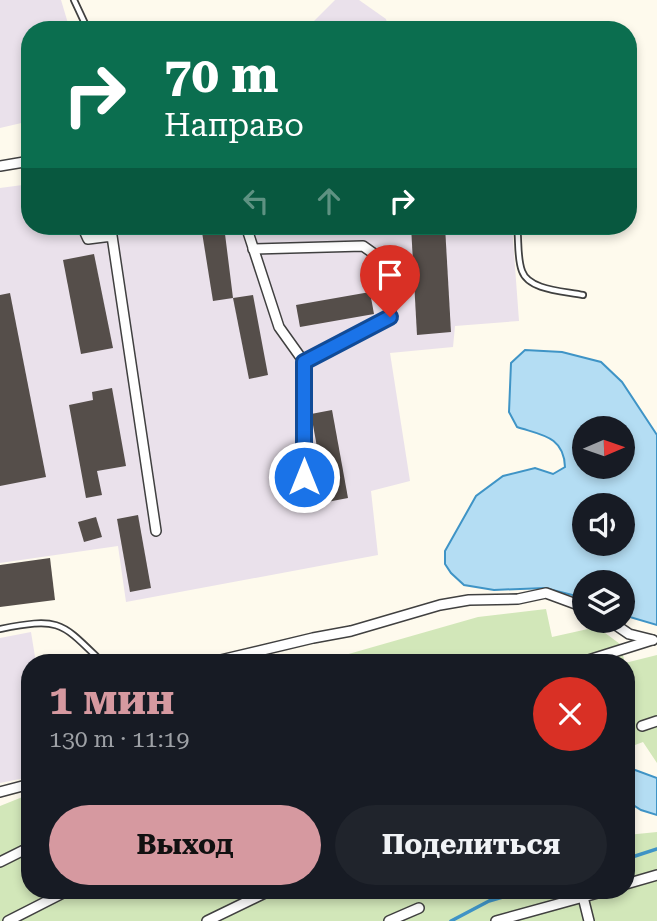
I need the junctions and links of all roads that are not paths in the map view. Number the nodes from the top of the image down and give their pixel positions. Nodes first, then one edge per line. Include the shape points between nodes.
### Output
1 (75, 0) edge
2 (84, 21) edge
3 (21, 162) edge
4 (0, 166) edge
5 (86, 235) edge
6 (249, 235) edge
7 (518, 235) edge
8 (253, 249) junction
9 (583, 295) dead end
10 (304, 362) junction
11 (304, 477) dead end
12 (156, 531) dead end
13 (572, 603) edge
14 (0, 629) edge
15 (628, 633) edge
16 (655, 641) edge
17 (94, 654) edge
18 (248, 654) edge
19 (610, 654) edge
20 (657, 720) edge
21 (642, 726) dead end
22 (21, 786) edge
23 (0, 792) edge
24 (21, 852) edge
25 (0, 862) edge
26 (657, 875) edge
27 (635, 881) edge
28 (51, 899) edge
29 (252, 899) edge
30 (576, 899) edge
31 (584, 899) edge
32 (419, 908) dead end
33 (8, 921) edge
34 (207, 921) edge
35 (389, 921) edge
36 (496, 921) edge
37 (589, 921) edge

1 - 2 lane
3 - 4 street
5 - 12 street via 88,239 112,236
6 - 8 street
7 - 9 lane via 522,273 529,281
8 - 10 street via 279,327
8 - 10 street via 363,246 397,270 390,317
10 - 11 street
13 - 18 street via 545,593 469,600
14 - 17 lane via 59,625
15 - 16 street
16 - 19 street
20 - 21 street
22 - 23 street
24 - 25 street
26 - 27 street
28 - 33 street
29 - 34 street
30 - 36 street
31 - 37 street
32 - 35 street

